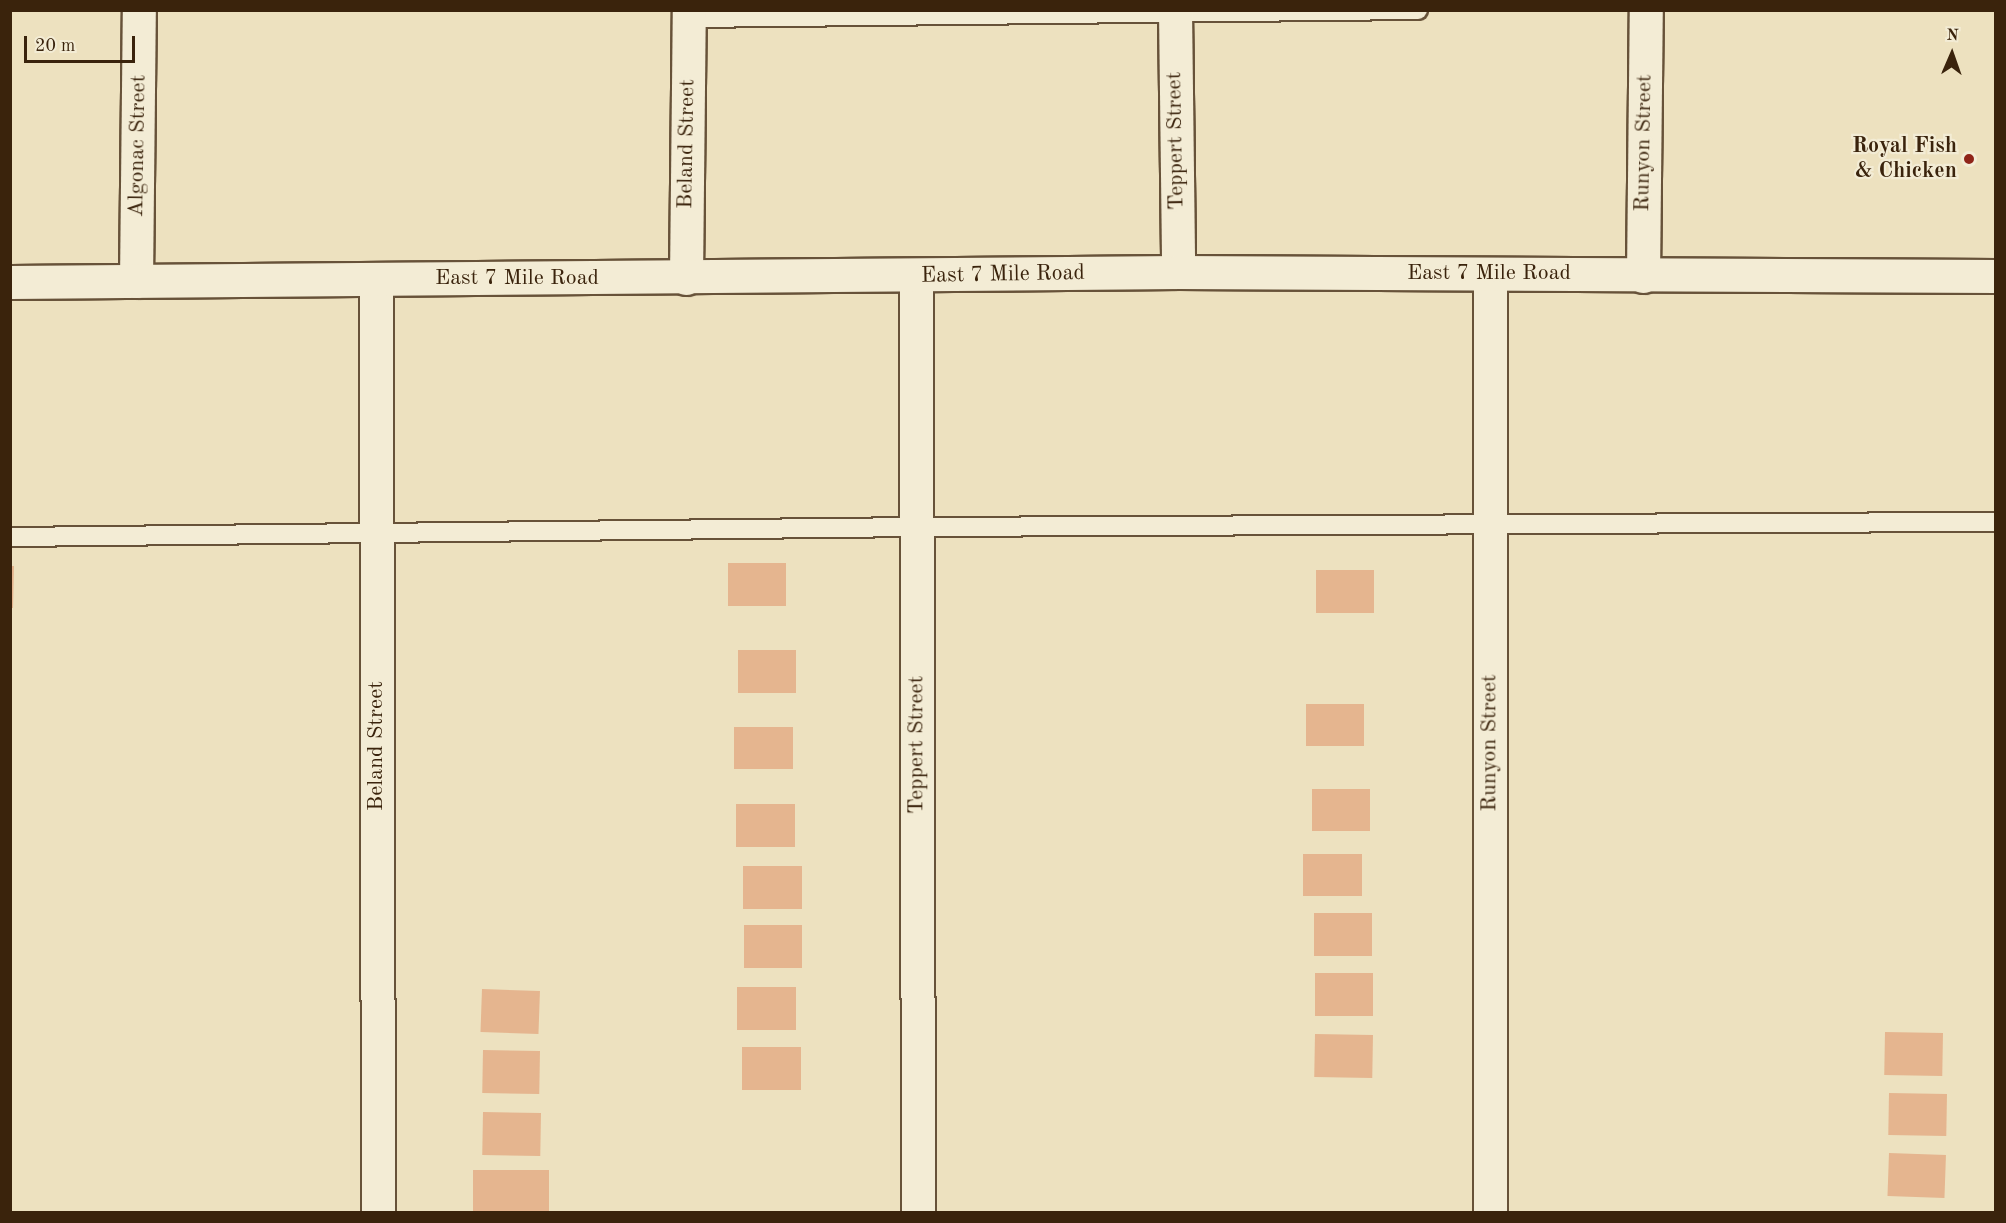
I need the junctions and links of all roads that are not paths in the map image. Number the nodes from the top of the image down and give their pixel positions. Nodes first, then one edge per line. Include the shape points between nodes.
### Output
1 (139, 10) edge
2 (1418, 10) edge
3 (1646, 10) edge
4 (1175, 11) edge
5 (689, 14) edge
6 (1178, 272) junction
7 (1490, 274) junction
8 (1643, 276) junction
9 (1995, 276) edge
10 (916, 277) junction
11 (686, 278) junction
12 (376, 280) junction
13 (136, 281) junction
14 (10, 282) edge
15 (1995, 522) edge
16 (917, 527) junction
17 (1490, 527) junction
18 (376, 531) junction
19 (10, 537) edge
20 (378, 1212) edge
21 (918, 1212) edge
22 (1490, 1212) edge

1 - 13 street, Algonac Street
2 - 4 lane
3 - 8 street, Runyon Street
4 - 5 lane
4 - 6 street, Teppert Street
5 - 11 street, Beland Street
6 - 7 street, East 7 Mile Road
6 - 10 street, East 7 Mile Road
7 - 8 street, East 7 Mile Road
7 - 17 street, Runyon Street
8 - 9 street, East 7 Mile Road
10 - 11 street, East 7 Mile Road
10 - 16 street, Teppert Street
11 - 12 street, East 7 Mile Road
12 - 13 street, East 7 Mile Road
12 - 18 street, Beland Street
13 - 14 street, East 7 Mile Road
15 - 17 lane
16 - 17 lane
16 - 18 lane
16 - 21 street, Teppert Street
17 - 22 street, Runyon Street
18 - 19 lane
18 - 20 street, Beland Street

